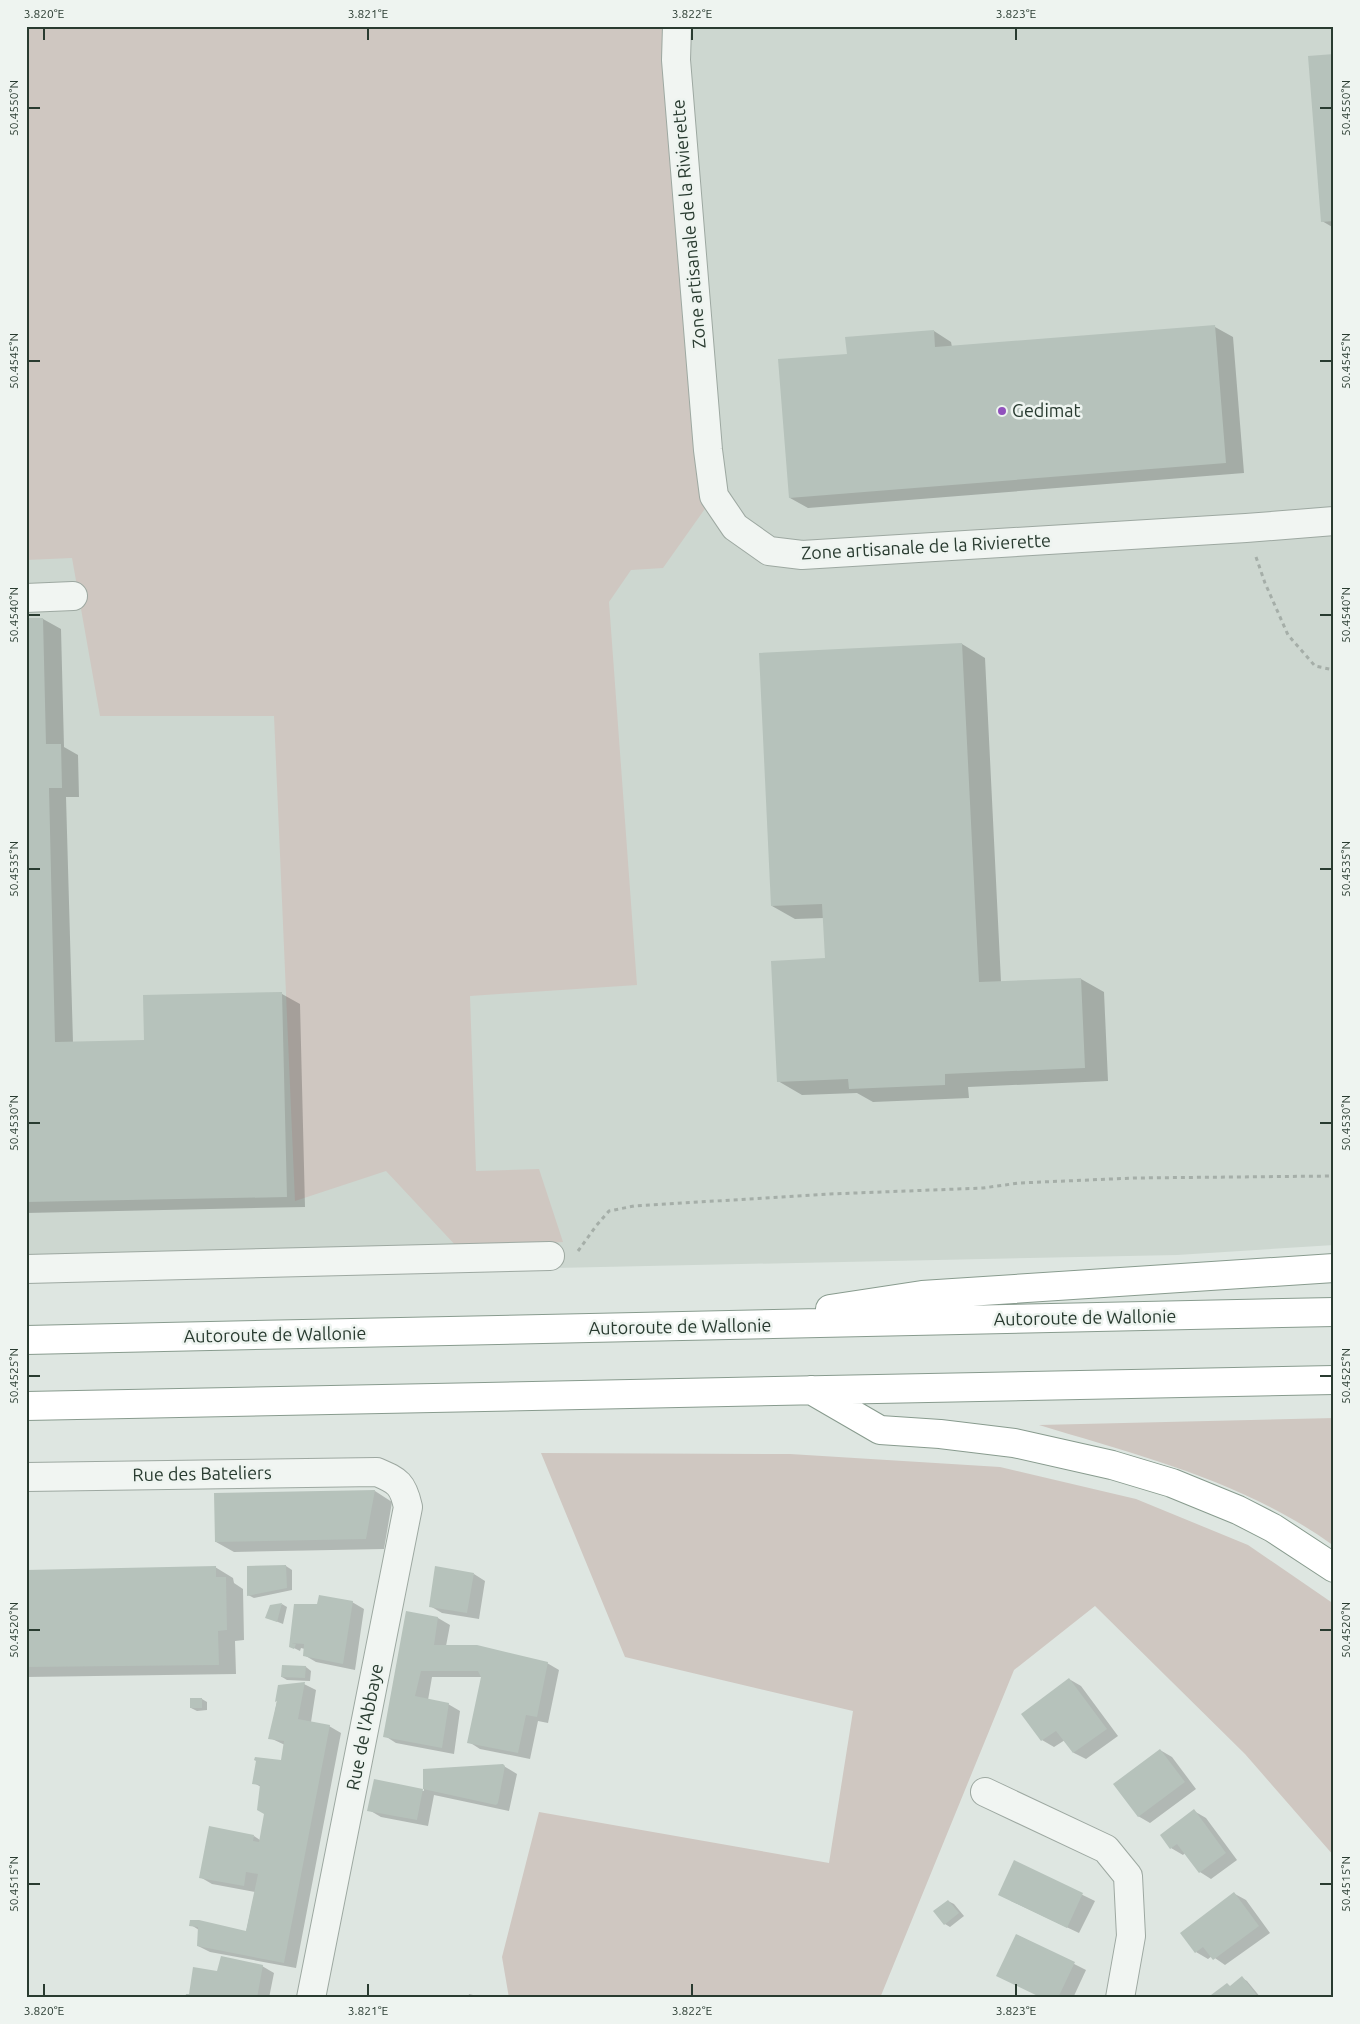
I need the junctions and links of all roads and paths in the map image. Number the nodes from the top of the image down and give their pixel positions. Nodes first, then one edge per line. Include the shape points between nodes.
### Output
1 (677, 26) edge
2 (1334, 521) edge
3 (1246, 528) junction
4 (73, 596) dead end
5 (26, 598) edge
6 (1334, 670) edge
7 (1334, 1176) edge
8 (550, 1256) joint
9 (1334, 1268) edge
10 (26, 1269) edge
11 (1334, 1312) edge
12 (722, 1326) junction
13 (26, 1340) edge
14 (1334, 1380) edge
15 (811, 1390) junction
16 (26, 1406) edge
17 (377, 1472) joint
18 (26, 1477) edge
19 (1334, 1568) edge
20 (985, 1792) dead end
21 (311, 1998) edge
22 (1120, 1998) edge

1 - 3 street, Zone artisanale de la Rivierette via 676,60 708,450 714,496 735,527 769,551 802,555
2 - 3 street, Zone artisanale de la Rivierette
3 - 6 path via 1288,636 1316,666
4 - 5 street
7 - 8 path via 1125,1178 634,1206 609,1212 579,1251
8 - 10 street
9 - 12 highway via 922,1295
11 - 12 highway, Autoroute de Wallonie
12 - 13 highway, Autoroute de Wallonie
14 - 15 highway
15 - 16 highway
15 - 19 highway via 880,1430 1014,1443 1112,1465 1172,1484 1238,1510 1273,1528
17 - 18 street, Rue des Bateliers
17 - 21 street, Rue de l'Abbaye via 396,1480 405,1491 408,1507
20 - 22 street via 1106,1849 1128,1876 1131,1936

